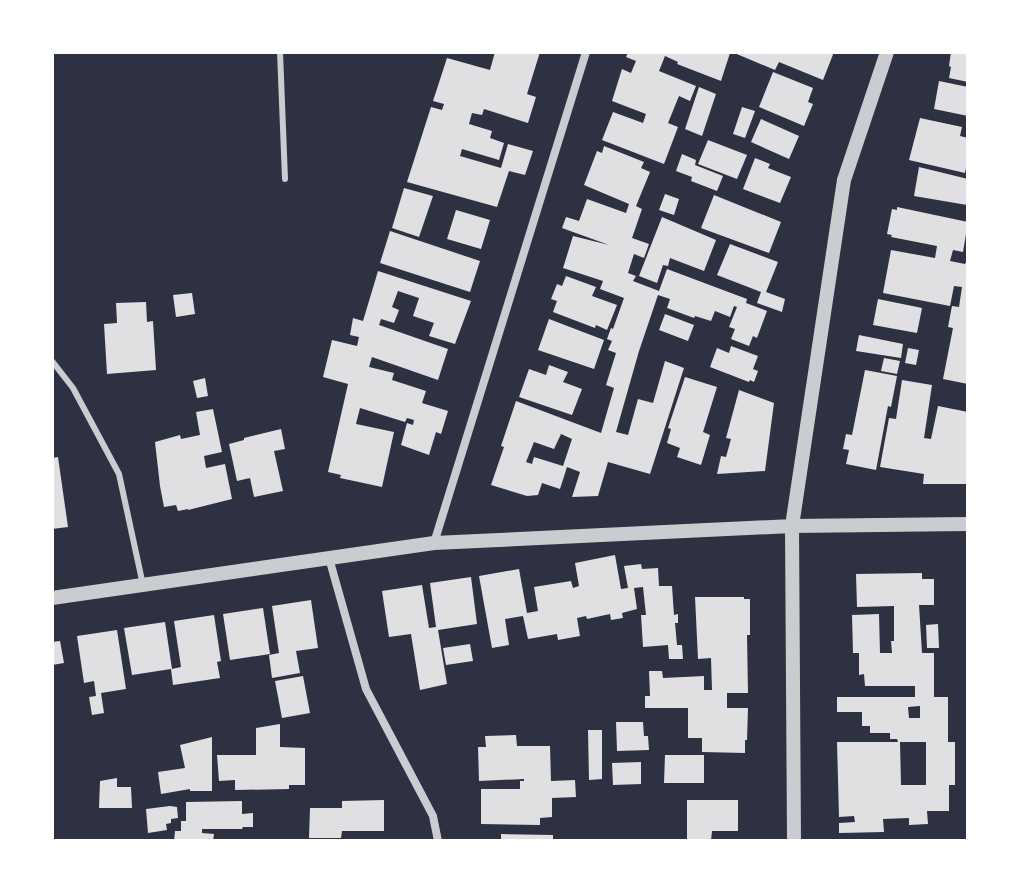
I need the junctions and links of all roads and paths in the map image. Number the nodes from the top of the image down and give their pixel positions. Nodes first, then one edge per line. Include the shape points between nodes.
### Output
1 (280, 52) edge
2 (586, 52) edge
3 (887, 52) edge
4 (285, 179) dead end
5 (52, 361) edge
6 (968, 524) edge
7 (792, 526) junction
8 (434, 543) junction
9 (329, 558) junction
10 (143, 585) junction
11 (52, 598) edge
12 (438, 841) edge
13 (794, 841) edge

1 - 4 lane
2 - 8 street
3 - 7 street via 844,180
5 - 10 lane via 73,388 119,474
6 - 7 street
7 - 8 street
7 - 13 street
8 - 9 street
9 - 10 street
9 - 12 street via 366,689 433,816
10 - 11 street

